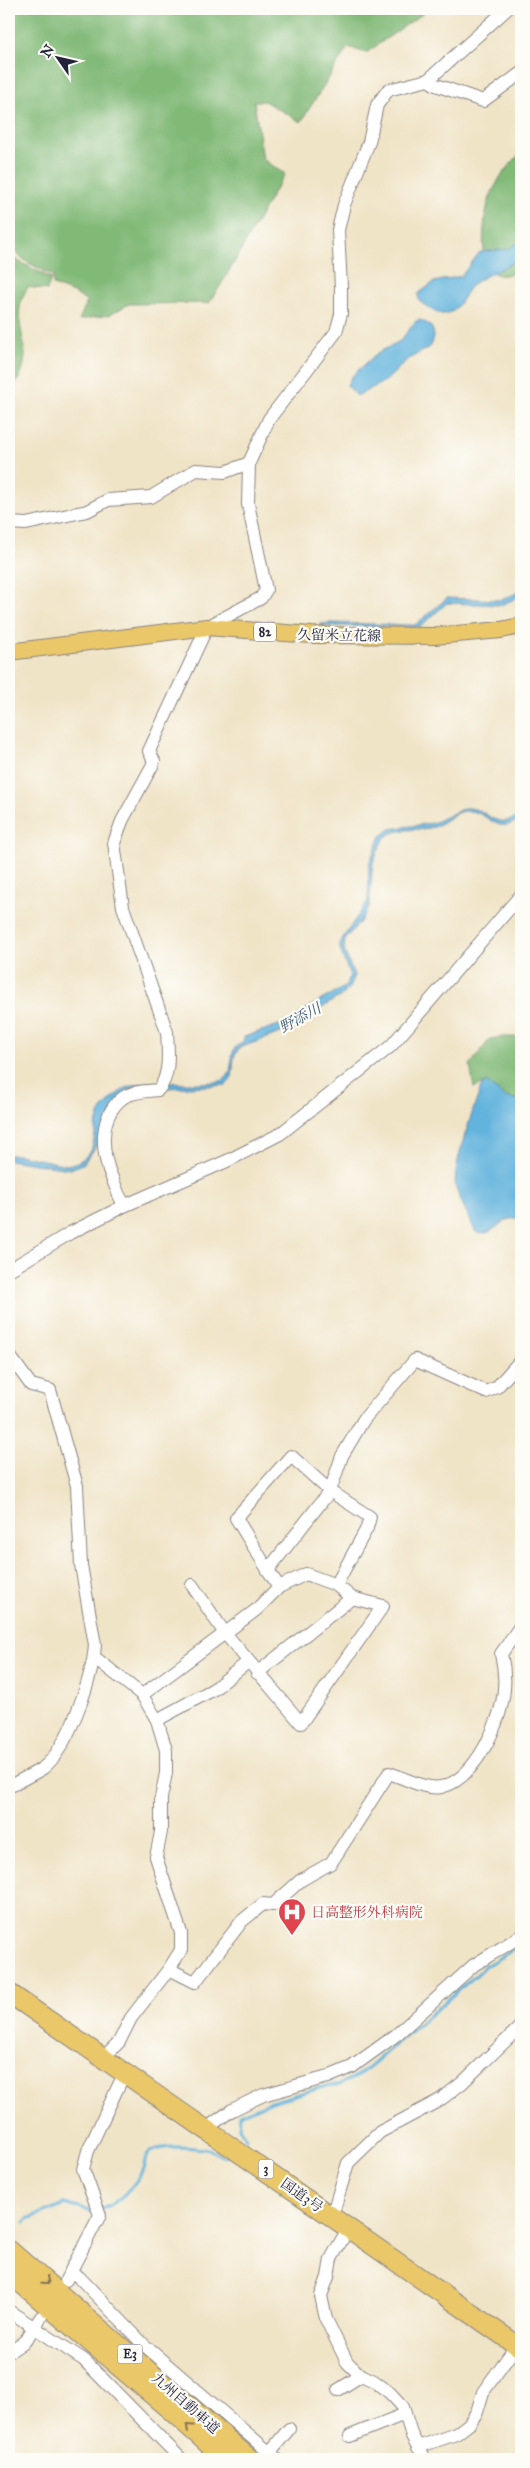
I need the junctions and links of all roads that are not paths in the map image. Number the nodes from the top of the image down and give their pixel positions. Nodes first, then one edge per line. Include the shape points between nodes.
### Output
1 (507, 9) edge
2 (521, 73) edge
3 (428, 80) junction
4 (249, 463) junction
5 (9, 523) edge
6 (521, 626) edge
7 (207, 627) junction
8 (9, 652) edge
9 (521, 895) edge
10 (126, 1205) junction
11 (9, 1270) edge
12 (9, 1355) edge
13 (521, 1360) edge
14 (330, 1490) junction
15 (268, 1570) junction
16 (192, 1585) dead end
17 (336, 1585) junction
18 (279, 1587) junction
19 (352, 1598) junction
20 (521, 1625) edge
21 (224, 1632) junction
22 (94, 1657) junction
23 (248, 1662) junction
24 (258, 1673) junction
25 (142, 1695) junction
26 (157, 1720) junction
27 (9, 1786) edge
28 (521, 1936) edge
29 (169, 1969) junction
30 (9, 1992) edge
31 (521, 2026) edge
32 (104, 2057) junction
33 (125, 2072) junction
34 (206, 2128) junction
35 (332, 2216) junction
36 (349, 2227) junction
37 (9, 2250) edge
38 (9, 2273) edge
39 (9, 2311) edge
40 (41, 2317) dead end
41 (34, 2329) junction
42 (519, 2346) edge
43 (9, 2352) edge
44 (362, 2375) junction
45 (338, 2390) dead end
46 (405, 2414) junction
47 (289, 2429) dead end
48 (350, 2436) dead end
49 (418, 2447) junction
50 (273, 2456) edge
51 (181, 2459) edge
52 (225, 2459) edge
53 (250, 2459) edge
54 (425, 2459) edge

1 - 3 street
2 - 3 street via 483,101 436,86
3 - 4 street via 388,90 377,105 369,142 338,230 341,287 336,332 269,419
4 - 5 street via 225,472 196,470 151,497 108,500 87,511 26,524
4 - 7 street via 248,504 266,590 261,598
6 - 7 main road, 久留米立花線 / 82 via 434,636 312,635
7 - 8 main road, 久留米立花線 / 82
7 - 10 street via 149,751 154,762 114,843 122,907 167,1032 168,1053 164,1084 158,1090 125,1096 110,1110 106,1121 105,1157
9 - 10 street via 391,1046 287,1128 227,1161
10 - 11 street via 70,1233
12 - 22 street via 31,1384 50,1390 77,1486 81,1564 95,1645
13 - 14 street via 497,1387 486,1392 415,1360 364,1418 342,1456
14 - 15 street
14 - 15 street via 291,1456 236,1518
14 - 17 street via 370,1517
15 - 18 street
16 - 21 street
17 - 18 street via 306,1574
17 - 19 street
18 - 21 street via 256,1610
19 - 24 street
19 - 24 street via 383,1606 301,1723
20 - 29 street via 502,1654 504,1690 498,1716 481,1754 462,1778 440,1787 423,1786 389,1773 331,1863 301,1880 273,1905 263,1904 242,1921 195,1982
21 - 23 street
21 - 25 street
22 - 25 street
22 - 27 street via 63,1744 44,1767
23 - 24 street
23 - 26 street via 214,1689
25 - 26 street
26 - 29 street via 166,1750 166,1774 156,1857 181,1933 180,1950
28 - 34 street via 474,1965 396,2035 352,2067 328,2078 263,2096 232,2110
29 - 32 street via 131,2018 119,2042
30 - 32 highway, 国道3号 / 3
31 - 35 street via 462,2083 440,2100 380,2132 348,2163
32 - 33 highway, 国道3号 / 3
33 - 34 highway, 国道3号 / 3
33 - 50 street via 88,2151 83,2169 98,2211 68,2276 79,2277 144,2345
34 - 35 highway, 国道3号 / 3
35 - 36 highway, 国道3号 / 3
36 - 42 highway, 国道3号 / 3
36 - 44 street via 331,2259 321,2296 335,2339 347,2362
37 -> 53 highway, 九州自動車道 / E3
52 -> 38 highway, 九州自動車道 / E3
39 - 41 street
40 - 41 street
41 - 43 street
41 - 51 street via 84,2360
42 - 49 street via 483,2392 477,2412 469,2424 456,2434
44 - 45 street
44 - 46 street via 390,2393
46 - 48 street
46 - 49 street
47 - 50 street
49 - 54 street

